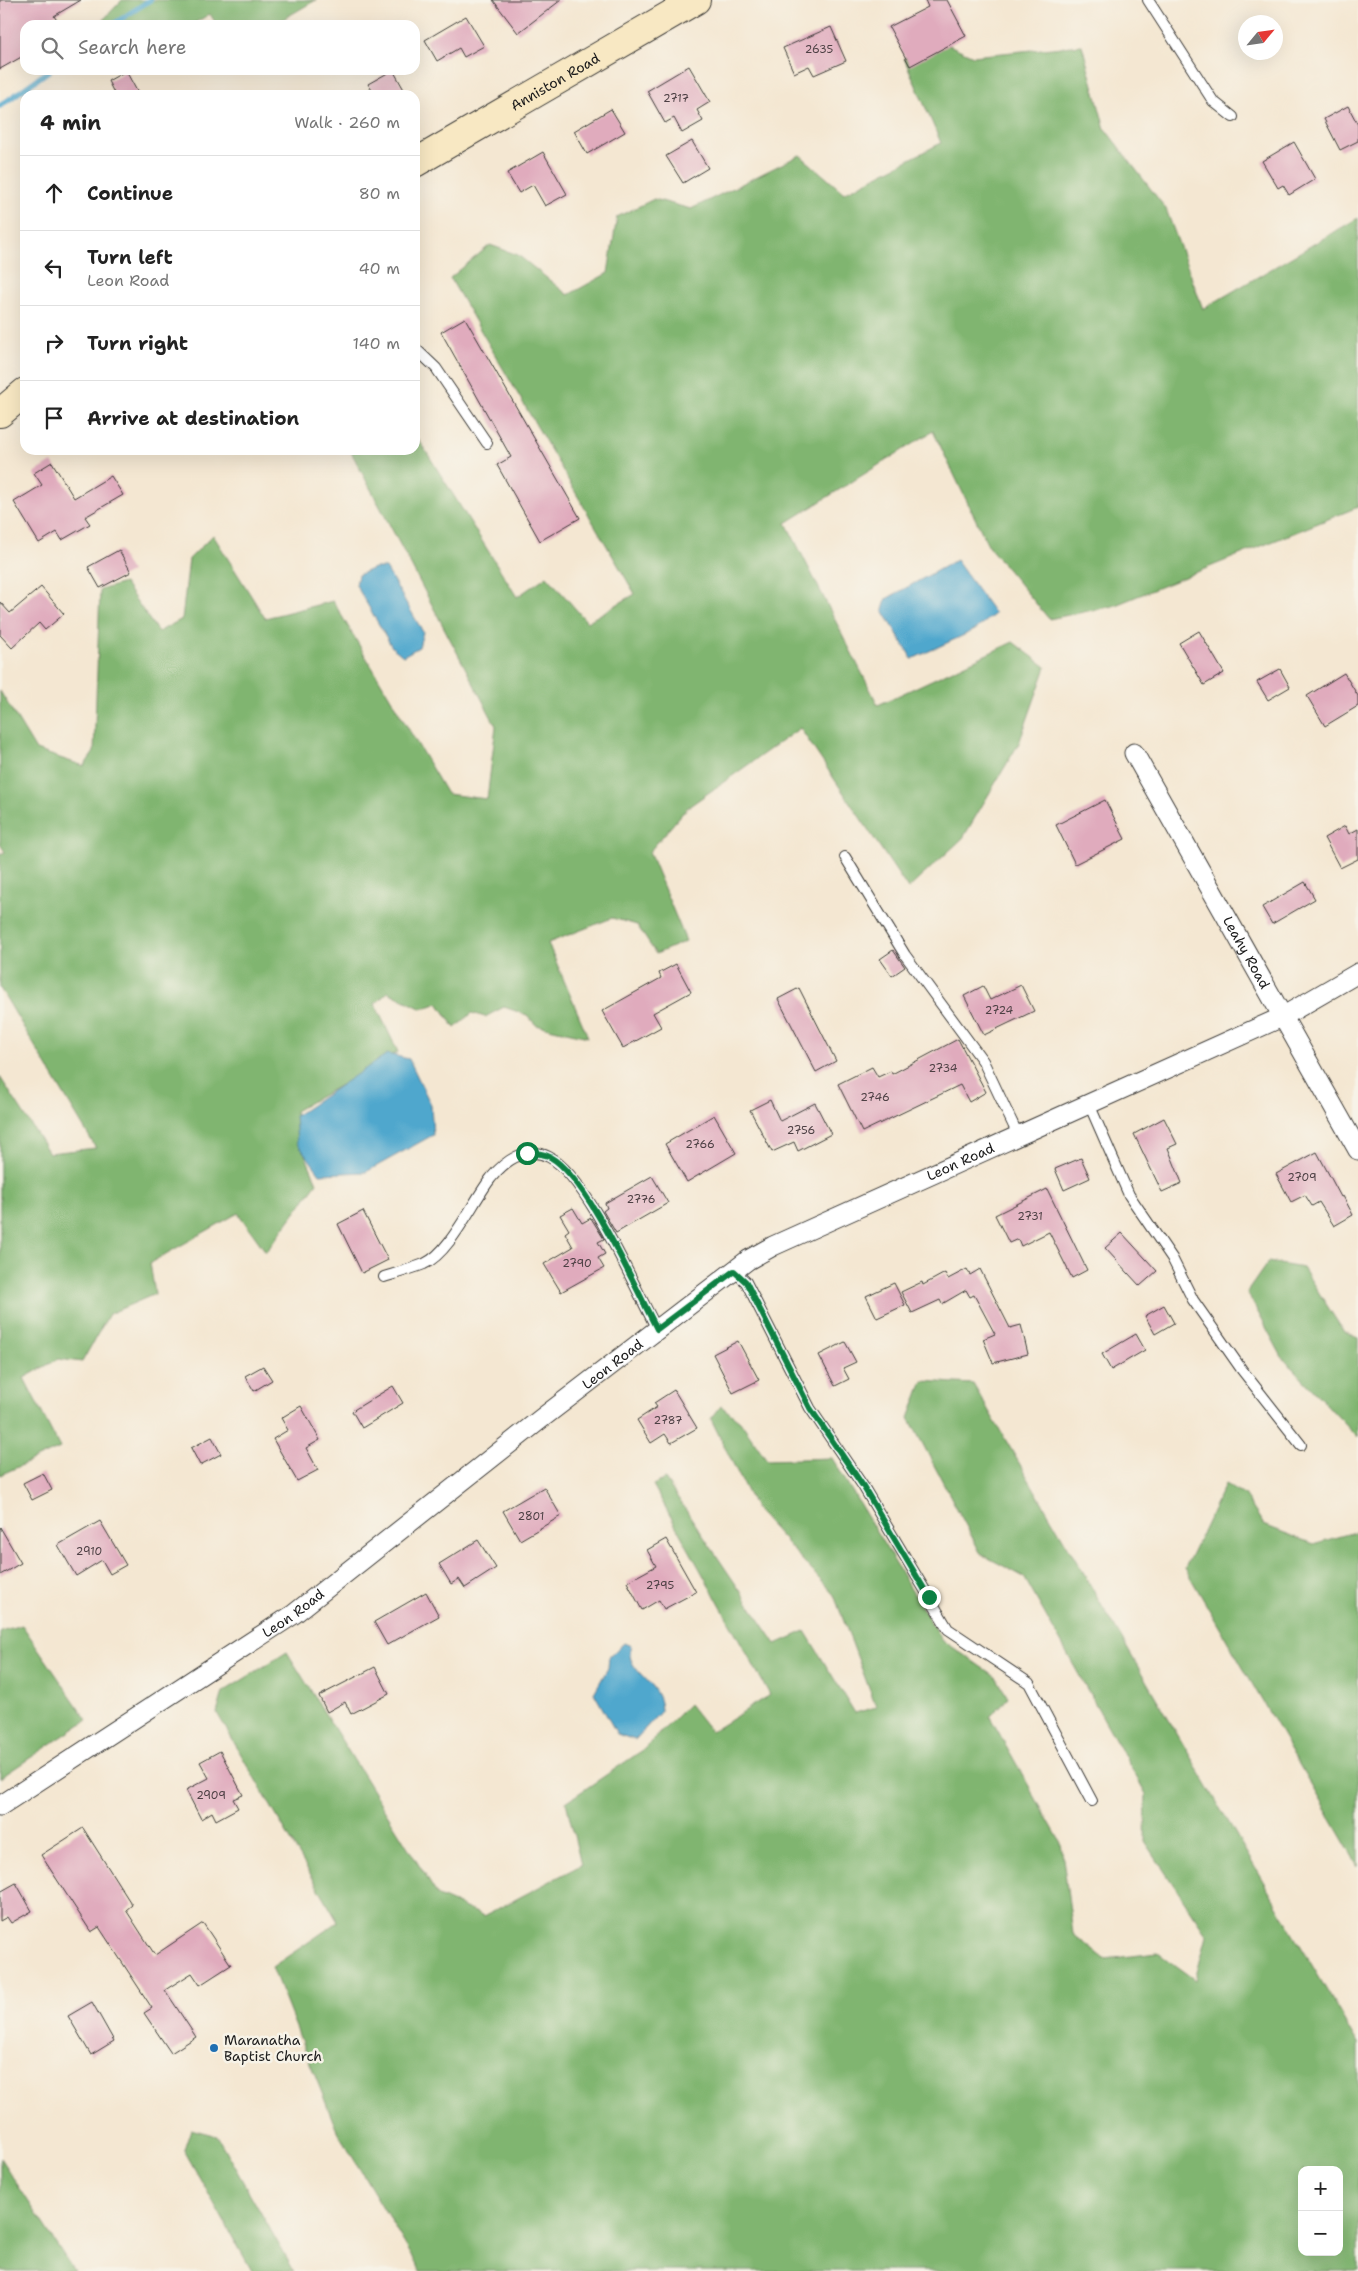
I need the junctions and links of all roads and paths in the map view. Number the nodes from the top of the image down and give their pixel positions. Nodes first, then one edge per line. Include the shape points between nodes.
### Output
1 (696, 0) edge
2 (1148, 0) edge
3 (1233, 117) dead end
4 (420, 160) edge
5 (420, 353) edge
6 (20, 396) edge
7 (0, 413) edge
8 (487, 444) dead end
9 (1134, 753) dead end
10 (845, 857) dead end
11 (1358, 973) edge
12 (1282, 1017) junction
13 (1089, 1104) junction
14 (1018, 1135) junction
15 (1358, 1150) edge
16 (734, 1271) junction
17 (384, 1277) dead end
18 (657, 1329) junction
19 (1301, 1445) dead end
20 (1092, 1801) dead end
21 (0, 1806) edge

1 - 4 street, Anniston Road
2 - 3 lane via 1213,101
5 - 8 lane via 436,368
6 - 7 street
9 - 12 street, Leahy Road
10 - 14 lane via 905,955 983,1061
11 - 12 street, Leon Road
12 - 13 street, Leon Road
12 - 15 street, Leahy Road
13 - 14 street, Leon Road
13 - 19 lane via 1129,1195 1172,1258 1193,1300 1242,1370
14 - 16 street, Leon Road via 772,1246
16 - 18 street, Leon Road
16 - 20 lane via 746,1282 810,1408 863,1486 948,1629 1029,1683
17 - 18 lane via 425,1264 455,1233 505,1162 518,1155 535,1153 551,1158 585,1193
18 - 21 street, Leon Road via 294,1614

